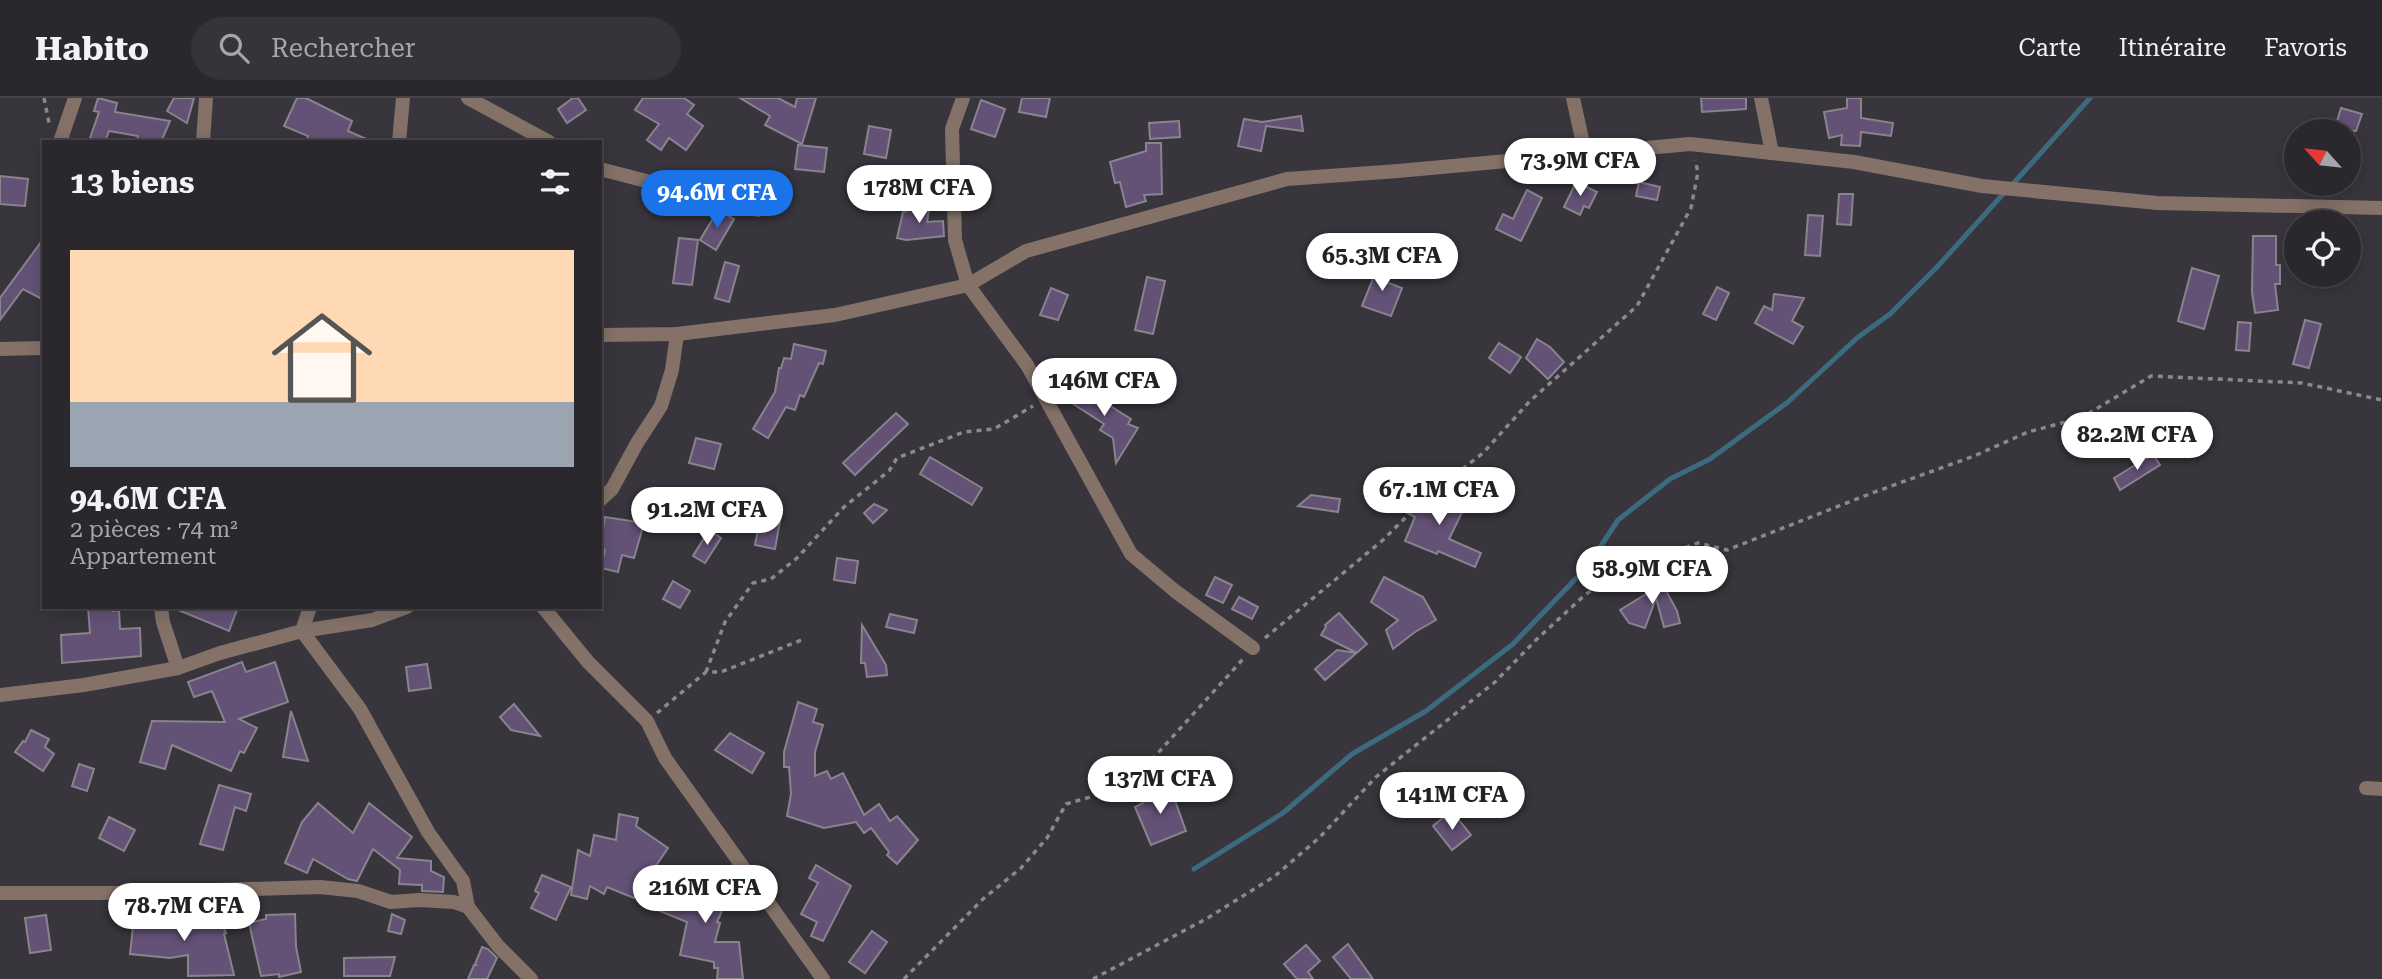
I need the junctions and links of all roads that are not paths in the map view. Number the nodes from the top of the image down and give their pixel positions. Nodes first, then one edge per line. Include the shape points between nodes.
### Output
1 (75, 98) edge
2 (206, 98) edge
3 (403, 98) edge
4 (468, 98) edge
5 (963, 98) edge
6 (1573, 98) edge
7 (1761, 98) edge
8 (61, 140) edge
9 (203, 140) edge
10 (399, 140) edge
11 (545, 140) edge
12 (1585, 153) junction
13 (1772, 153) junction
14 (602, 170) edge
15 (2382, 208) edge
16 (758, 210) dead end
17 (968, 285) junction
18 (677, 334) junction
19 (602, 335) edge
20 (42, 348) edge
21 (0, 349) edge
22 (602, 498) edge
23 (161, 609) edge
24 (309, 609) edge
25 (402, 609) edge
26 (545, 609) edge
27 (302, 631) junction
28 (1253, 648) road end
29 (178, 668) junction
30 (0, 695) edge
31 (2366, 788) dead end
32 (2382, 789) edge
33 (0, 893) edge
34 (468, 906) junction
35 (531, 979) edge
36 (823, 979) edge

1 - 8 street
2 - 9 street
3 - 10 street
4 - 11 street
5 - 17 street via 952,129 955,240
6 - 12 street
7 - 13 street
12 - 13 street via 1690,144
12 - 17 street via 1287,179 1026,251
13 - 15 street via 1854,162 1982,186 2157,203
14 - 16 street
17 - 18 street via 835,315
17 - 28 street via 1027,365 1131,554
18 - 19 street
18 - 22 street via 661,406
20 - 21 street
23 - 29 street
24 - 27 street
25 - 27 street via 372,620
26 - 36 street via 587,662 647,721 666,758
27 - 29 street
27 - 34 street via 360,709 428,832 463,881
29 - 30 street
31 - 32 street
33 - 34 street via 320,887 358,891 391,902 443,901
34 - 35 street

